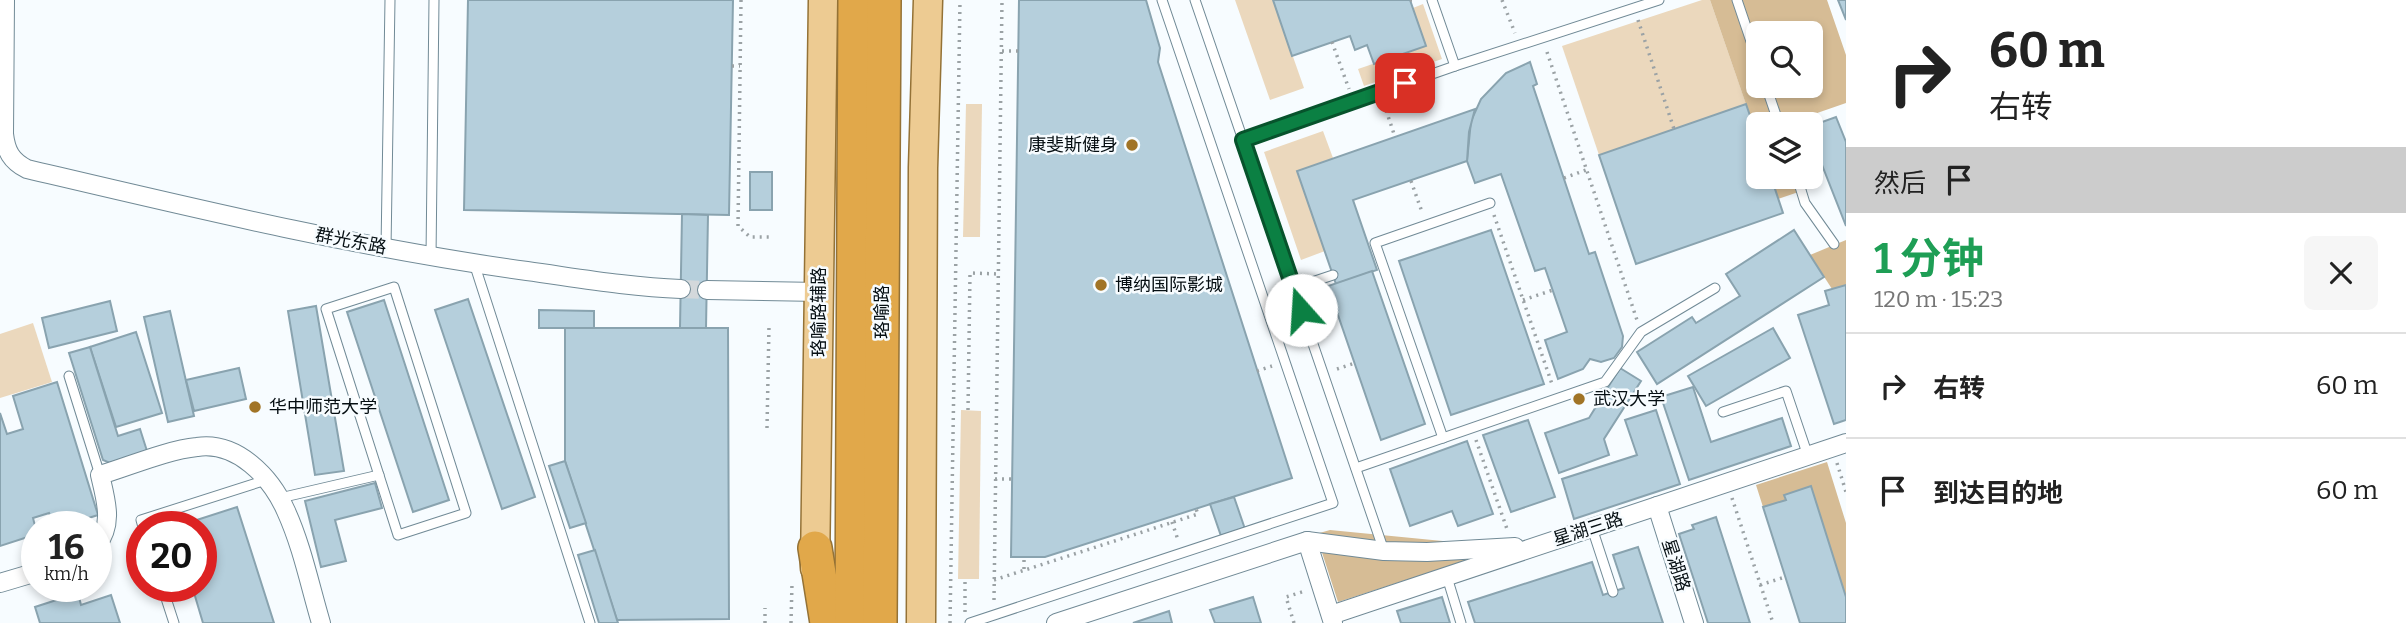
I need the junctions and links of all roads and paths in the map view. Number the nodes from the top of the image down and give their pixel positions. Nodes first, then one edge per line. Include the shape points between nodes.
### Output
1 (5, 0) edge
2 (390, 0) edge
3 (433, 0) edge
4 (741, 0) edge
5 (823, 0) edge
6 (855, 0) edge
7 (884, 0) edge
8 (928, 0) edge
9 (960, 0) edge
10 (1002, 0) edge
11 (1162, 0) edge
12 (1195, 0) edge
13 (1432, 0) edge
14 (1502, 0) edge
15 (1660, 0) edge
16 (1737, 0) edge
17 (1634, 8) junction
18 (1746, 27) edge
19 (1542, 37) junction
20 (1332, 42) dead end
21 (1519, 45) junction
22 (1002, 51) junction
23 (1018, 51) dead end
24 (732, 66) dead end
25 (740, 66) junction
26 (1455, 66) junction
27 (1349, 91) dead end
28 (1380, 92) junction
29 (1674, 129) dead end
30 (1395, 137) dead end
31 (1243, 140) junction
32 (1586, 170) junction
33 (1564, 178) dead end
34 (1411, 181) dead end
35 (1801, 189) edge
36 (1490, 203) joint
37 (1426, 225) junction
38 (770, 237) dead end
39 (1834, 244) dead end
40 (386, 248) junction
41 (431, 258) junction
42 (474, 263) junction
43 (998, 274) junction
44 (1332, 275) dead end
45 (1294, 288) junction
46 (1715, 288) dead end
47 (681, 289) tunnel mouth
48 (707, 290) tunnel mouth
49 (1553, 290) dead end
50 (820, 292) junction
51 (1524, 300) junction
52 (769, 326) dead end
53 (1641, 332) junction
54 (69, 376) dead end
55 (1557, 399) junction
56 (968, 410) dead end
57 (1723, 411) dead end
58 (767, 428) dead end
59 (1471, 428) junction
60 (1443, 438) junction
61 (1839, 446) edge
62 (1808, 456) junction
63 (1356, 468) junction
64 (100, 475) junction
65 (379, 475) junction
66 (995, 479) junction
67 (1012, 479) dead end
68 (266, 480) junction
69 (1727, 483) junction
70 (1846, 492) edge
71 (279, 498) junction
72 (1505, 498) dead end
73 (1497, 501) junction
74 (1657, 506) junction
75 (1196, 509) dead end
76 (108, 511) edge
77 (169, 511) edge
78 (1502, 514) dead end
79 (1592, 528) junction
80 (1307, 541) junction
81 (1546, 543) junction
82 (815, 548) junction
83 (1384, 551) junction
84 (1024, 557) dead end
85 (1024, 570) junction
86 (21, 577) edge
87 (1447, 577) junction
88 (1785, 577) dead end
89 (965, 579) dead end
90 (994, 580) junction
91 (0, 583) edge
92 (1760, 585) junction
93 (1613, 592) dead end
94 (1286, 597) dead end
95 (167, 602) edge
96 (765, 608) dead end
97 (973, 608) dead end
98 (993, 609) dead end
99 (1332, 619) edge
100 (174, 623) edge
101 (321, 623) edge
102 (590, 623) edge
103 (765, 623) edge
104 (814, 623) edge
105 (827, 623) edge
106 (852, 623) edge
107 (880, 623) edge
108 (921, 623) edge
109 (950, 623) edge
110 (971, 623) edge
111 (1056, 623) edge
112 (1294, 623) edge
113 (1461, 623) edge
114 (1695, 623) edge
115 (1773, 623) edge

1 - 40 street, 群光东路 via 4,134 16,163 253,222
2 - 40 lane
3 - 41 lane
4 - 25 path
5 - 50 main road, 珞喻路辅路
6 - 106 highway, 珞喻路
7 - 107 highway, 珞喻路
8 - 108 main road
9 - 109 path
10 - 22 path
11 - 110 lane via 1333,503
12 - 31 lane
13 - 26 lane
14 - 21 path
15 - 17 lane
16 - 18 lane
17 - 19 lane
17 - 29 path
19 - 21 lane
19 - 32 path
20 - 27 path
21 - 26 lane
22 - 23 path
22 - 43 path
24 - 25 path
25 - 38 path via 738,226 750,237
26 - 28 lane
28 - 30 path
28 - 31 lane
31 - 45 lane
32 - 33 path
32 - 53 path
34 - 37 path
35 - 39 lane via 1805,203
36 - 37 lane
36 - 51 path
37 - 60 lane via 1375,243
40 - 41 street, 群光东路
41 - 42 street, 群光东路
42 - 47 street, 群光东路
42 - 102 lane
43 - 56 path via 970,273
43 - 66 path
44 - 45 lane
45 - 63 lane
46 - 53 lane
48 - 50 street
49 - 51 path
50 - 82 main road, 珞喻路辅路
51 - 55 path
52 - 58 path
53 - 55 lane via 1605,382
54 - 64 lane
55 - 59 lane
57 - 62 lane via 1786,391
59 - 60 lane
59 - 73 path
60 - 63 lane
61 - 62 street, 星湖三路
61 - 70 path
62 - 69 street, 星湖三路
63 - 83 lane
64 - 68 street via 185,449 217,446 245,459
64 - 76 street
65 - 65 lane via 398,535 466,513 394,287 326,309
65 - 71 lane
66 - 67 path
66 - 90 path
68 - 71 street
68 - 77 lane
69 - 74 street, 星湖三路
69 - 92 path
71 - 101 street
72 - 73 path
73 - 78 path
74 - 79 street, 星湖三路
74 - 114 street, 星湖路
75 - 85 path via 1198,514
79 - 81 street, 星湖三路
79 - 93 lane
80 - 83 street
80 - 99 street
80 - 111 street
81 - 83 street via 1464,551
81 - 87 street, 星湖三路
82 - 104 main road, 珞喻路辅路
82 - 105 highway
84 - 85 path
85 - 90 path
86 - 91 street
87 - 99 street, 星湖三路
87 - 113 lane
88 - 92 path
89 - 97 path via 965,608
90 - 98 path
92 - 115 path
94 - 112 path
95 - 100 lane
96 - 103 path

